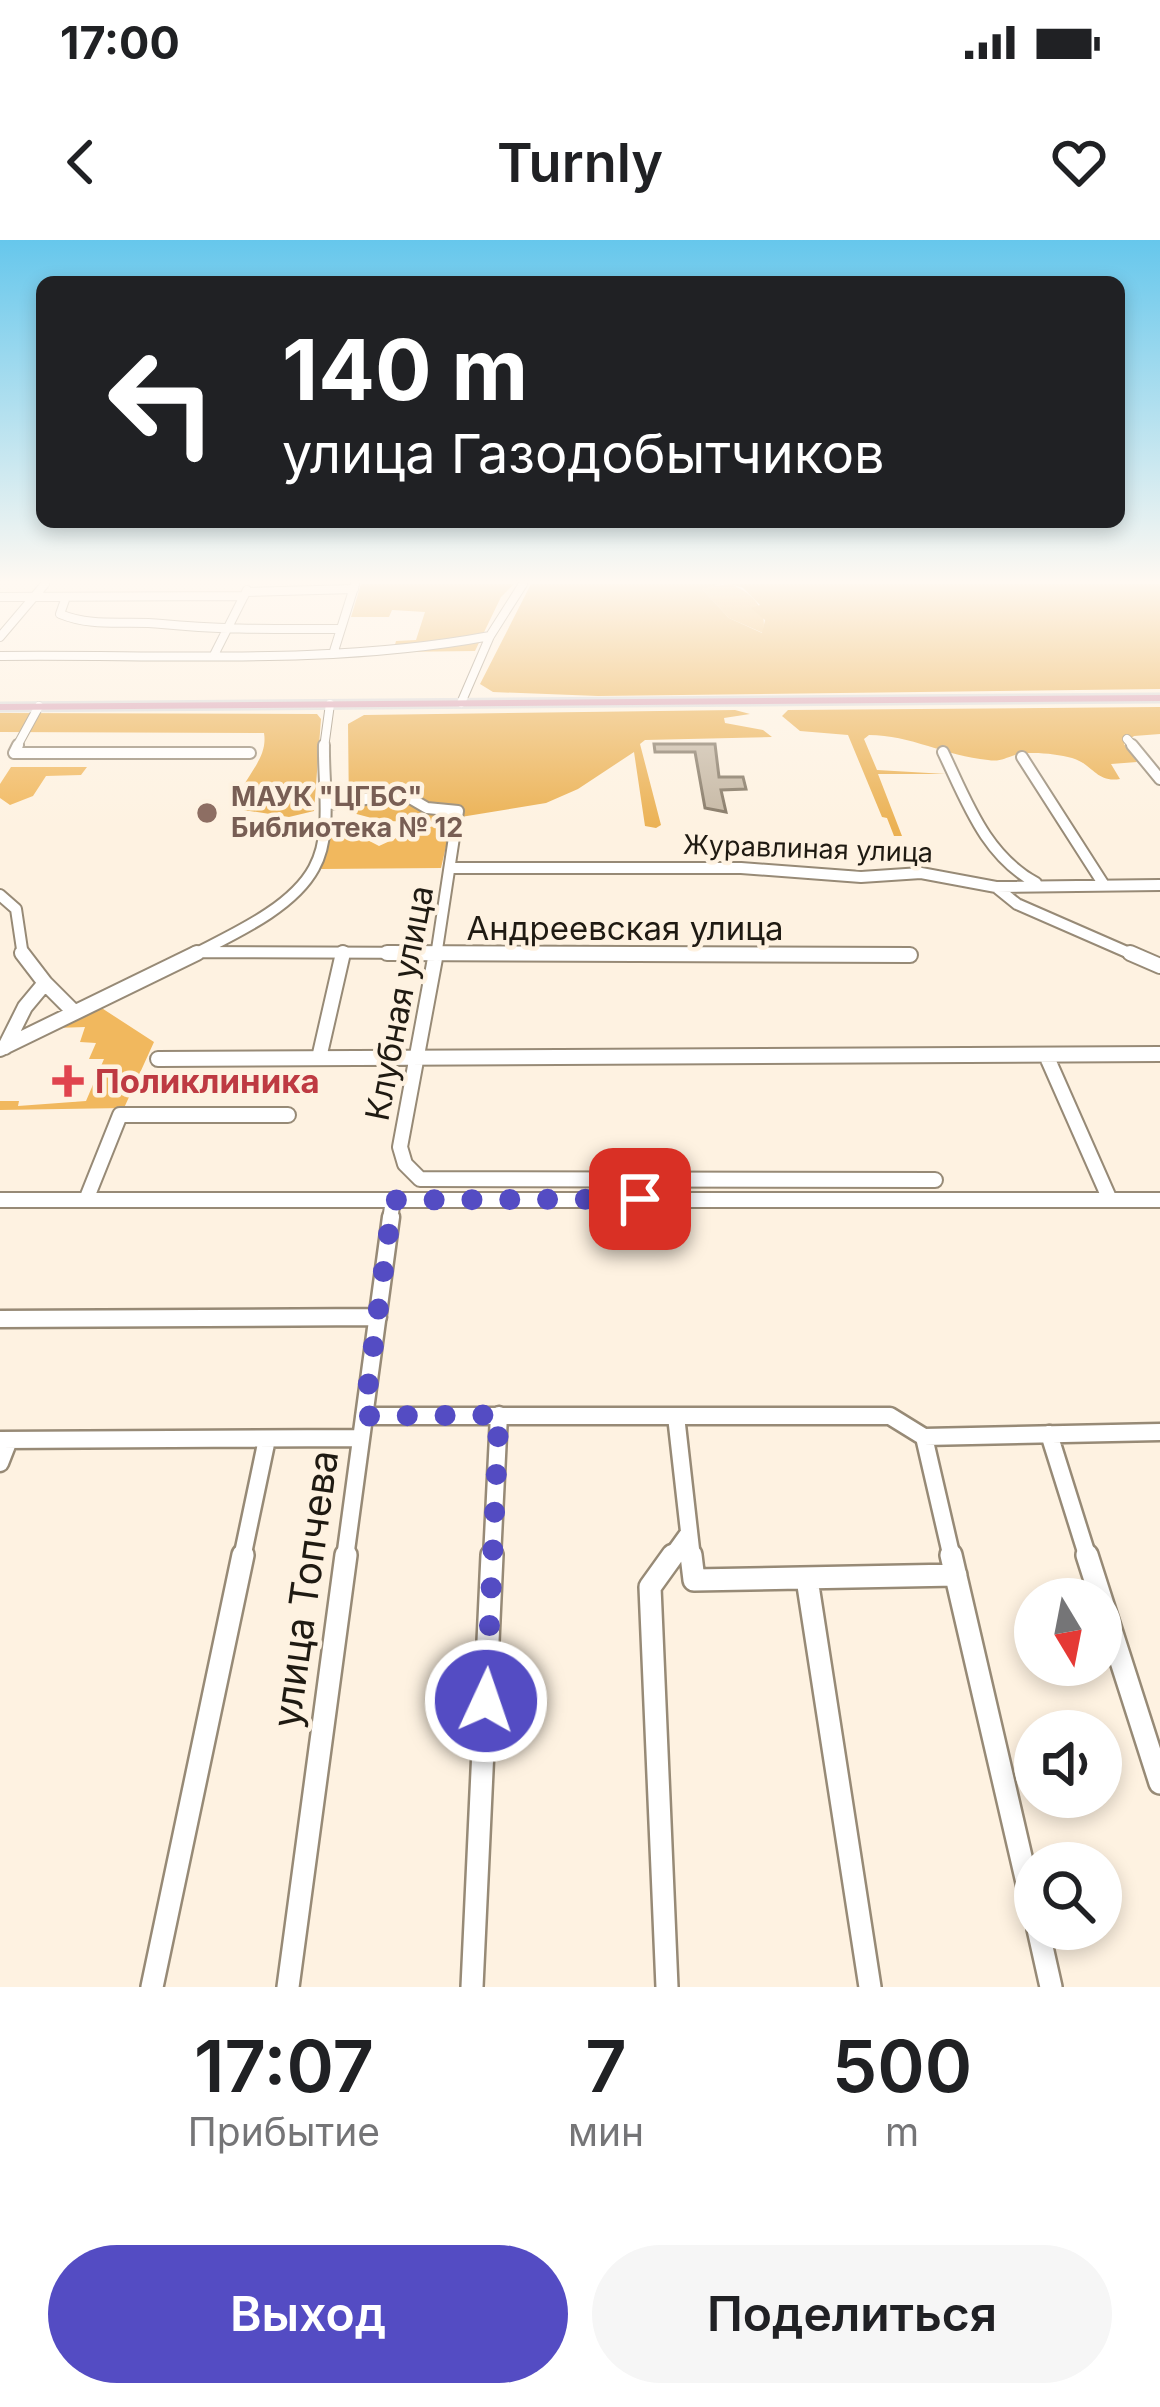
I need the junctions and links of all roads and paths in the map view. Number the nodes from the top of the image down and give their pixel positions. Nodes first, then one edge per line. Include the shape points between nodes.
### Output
1 (477, 666) edge
2 (1160, 698) edge
3 (461, 703) junction
4 (330, 704) junction
5 (0, 706) edge
6 (39, 706) junction
7 (1127, 739) dead end
8 (943, 752) dead end
9 (250, 753) dead end
10 (1022, 757) dead end
11 (1160, 779) edge
12 (328, 803) junction
13 (452, 868) junction
14 (1041, 885) junction
15 (1104, 885) junction
16 (1160, 885) edge
17 (996, 887) junction
18 (0, 896) edge
19 (195, 952) junction
20 (343, 953) junction
21 (434, 954) junction
22 (910, 955) dead end
23 (1160, 966) edge
24 (44, 983) junction
25 (74, 1012) junction
26 (2, 1048) edge
27 (1160, 1054) edge
28 (1046, 1055) junction
29 (416, 1056) junction
30 (319, 1058) junction
31 (158, 1059) dead end
32 (288, 1114) dead end
33 (935, 1180) dead end
34 (0, 1200) edge
35 (86, 1200) junction
36 (393, 1200) junction
37 (1111, 1200) junction
38 (1160, 1200) edge
39 (378, 1317) junction
40 (0, 1319) edge
41 (499, 1415) junction
42 (364, 1416) junction
43 (676, 1416) junction
44 (1160, 1432) edge
45 (1049, 1434) junction
46 (924, 1437) junction
47 (361, 1438) junction
48 (267, 1439) junction
49 (5, 1440) edge
50 (0, 1463) edge
51 (689, 1533) junction
52 (956, 1575) junction
53 (807, 1579) junction
54 (1160, 1783) edge
55 (1018, 1842) edge
56 (1043, 1950) edge
57 (152, 1987) edge
58 (288, 1987) edge
59 (472, 1987) edge
60 (667, 1987) edge
61 (870, 1987) edge
62 (1051, 1987) edge

1 - 3 street
2 - 3 main road
3 - 4 main road
4 - 6 main road
4 - 12 street
5 - 6 main road
6 - 9 street via 14,753
7 - 11 street
8 - 14 street via 995,854
10 - 15 street
12 - 13 street, Клубная улица via 403,794 427,808 454,808
12 - 19 street via 316,866 302,890
13 - 17 street, Журавлиная улица via 905,873
13 - 21 street, Клубная улица
14 - 15 street, Журавлиная улица
14 - 17 street, Журавлиная улица
15 - 16 street, Журавлиная улица
17 - 23 street via 1017,904
18 - 24 street via 16,909 22,954
19 - 20 street, Андреевская улица
19 - 25 street
20 - 21 street, Андреевская улица
20 - 30 street
21 - 22 street, Андреевская улица
21 - 29 street, Клубная улица
24 - 25 street
24 - 26 street
25 - 26 street
27 - 28 street
28 - 29 street
28 - 37 street
29 - 30 street
29 - 33 street, Клубная улица via 400,1147 420,1178
30 - 31 street
32 - 35 street via 120,1115
34 - 35 street
35 - 36 street
36 - 37 street
36 - 39 street, улица Топчева
37 - 38 street
39 - 40 street
39 - 42 street, улица Топчева
41 - 42 street
41 - 43 street
41 - 59 street
42 - 47 street, улица Топчева
43 - 46 street via 890,1416
43 - 51 street
44 - 45 street
45 - 46 street
45 - 54 street
46 - 52 street
47 - 48 street
47 - 58 street, улица Топчева
48 - 49 street
48 - 57 street
49 - 50 street
51 - 53 street via 694,1580
51 - 60 street via 650,1587
52 - 53 street
52 - 55 street
53 - 61 street
56 - 62 street

